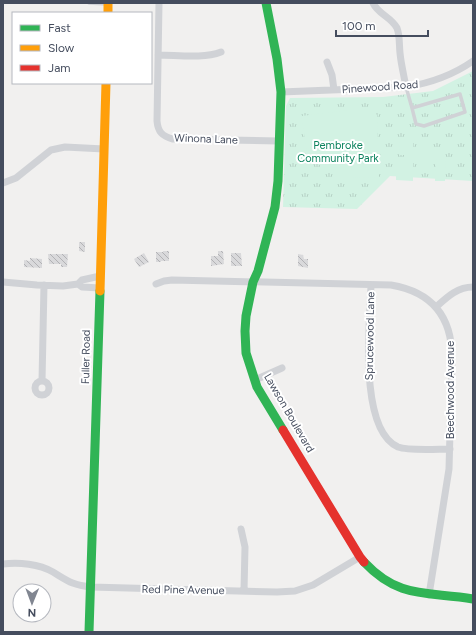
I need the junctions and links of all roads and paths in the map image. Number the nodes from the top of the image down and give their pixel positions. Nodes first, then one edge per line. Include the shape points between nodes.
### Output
1 (89, 3) edge
2 (159, 3) edge
3 (266, 3) edge
4 (373, 3) edge
5 (108, 7) edge
6 (221, 52) dead end
7 (158, 55) junction
8 (473, 61) edge
9 (327, 62) dead end
10 (106, 84) edge
11 (406, 87) junction
12 (334, 90) junction
13 (281, 92) junction
14 (412, 108) junction
15 (279, 141) junction
16 (104, 149) junction
17 (3, 183) edge
18 (100, 276) junction
19 (3, 282) edge
20 (253, 282) junction
21 (78, 284) junction
22 (156, 284) dead end
23 (371, 284) junction
24 (44, 285) junction
25 (473, 287) edge
26 (100, 288) junction
27 (436, 307) junction
28 (282, 368) dead end
29 (255, 380) junction
30 (42, 381) dead end
31 (450, 450) junction
32 (241, 529) dead end
33 (360, 557) junction
34 (3, 564) edge
35 (91, 588) junction
36 (244, 591) junction
37 (429, 595) junction
38 (473, 599) edge
39 (89, 632) edge

1 - 5 lane
2 - 7 street
3 - 13 street, Lawson Boulevard
4 - 11 street via 397,28
6 - 7 street via 206,56
7 - 15 street, Winona Lane via 156,121 162,135 173,139
8 - 11 street, Pinewood Road via 442,78 423,85
9 - 12 street
10 - 16 street, Fuller Road
11 - 12 street, Pinewood Road
11 - 14 lane
12 - 13 street, Pinewood Road
13 - 15 street, Lawson Boulevard
14 - 14 lane via 460,94 465,112 424,126 416,124
15 - 20 street, Lawson Boulevard via 275,206
16 - 17 street via 65,147 51,150 16,178
16 - 18 street, Fuller Road
18 - 21 street via 82,280
18 - 26 street, Fuller Road
19 - 24 street
20 - 22 street, Beechwood Avenue via 172,280
20 - 23 street, Beechwood Avenue
20 - 29 street, Lawson Boulevard via 245,331 246,353
21 - 24 street
21 - 26 street via 82,287
23 - 27 street, Beechwood Avenue via 391,285 415,292
23 - 31 street, Sprucewood Lane via 369,382 372,401 382,429 389,440 399,447
24 - 30 street
25 - 27 street via 463,287
26 - 35 street, Fuller Road
27 - 31 street, Beechwood Avenue via 447,325 452,344
28 - 29 street
29 - 33 street, Lawson Boulevard
31 - 37 street, Beechwood Avenue via 448,480
32 - 36 street via 245,547
33 - 36 street, Red Pine Avenue via 313,585 295,591
33 - 37 street, Lawson Boulevard via 388,583 404,590
34 - 35 street, Red Pine Avenue via 42,567 70,583
35 - 36 street, Red Pine Avenue
35 - 39 street, Fuller Road
37 - 38 street, Lawson Boulevard

